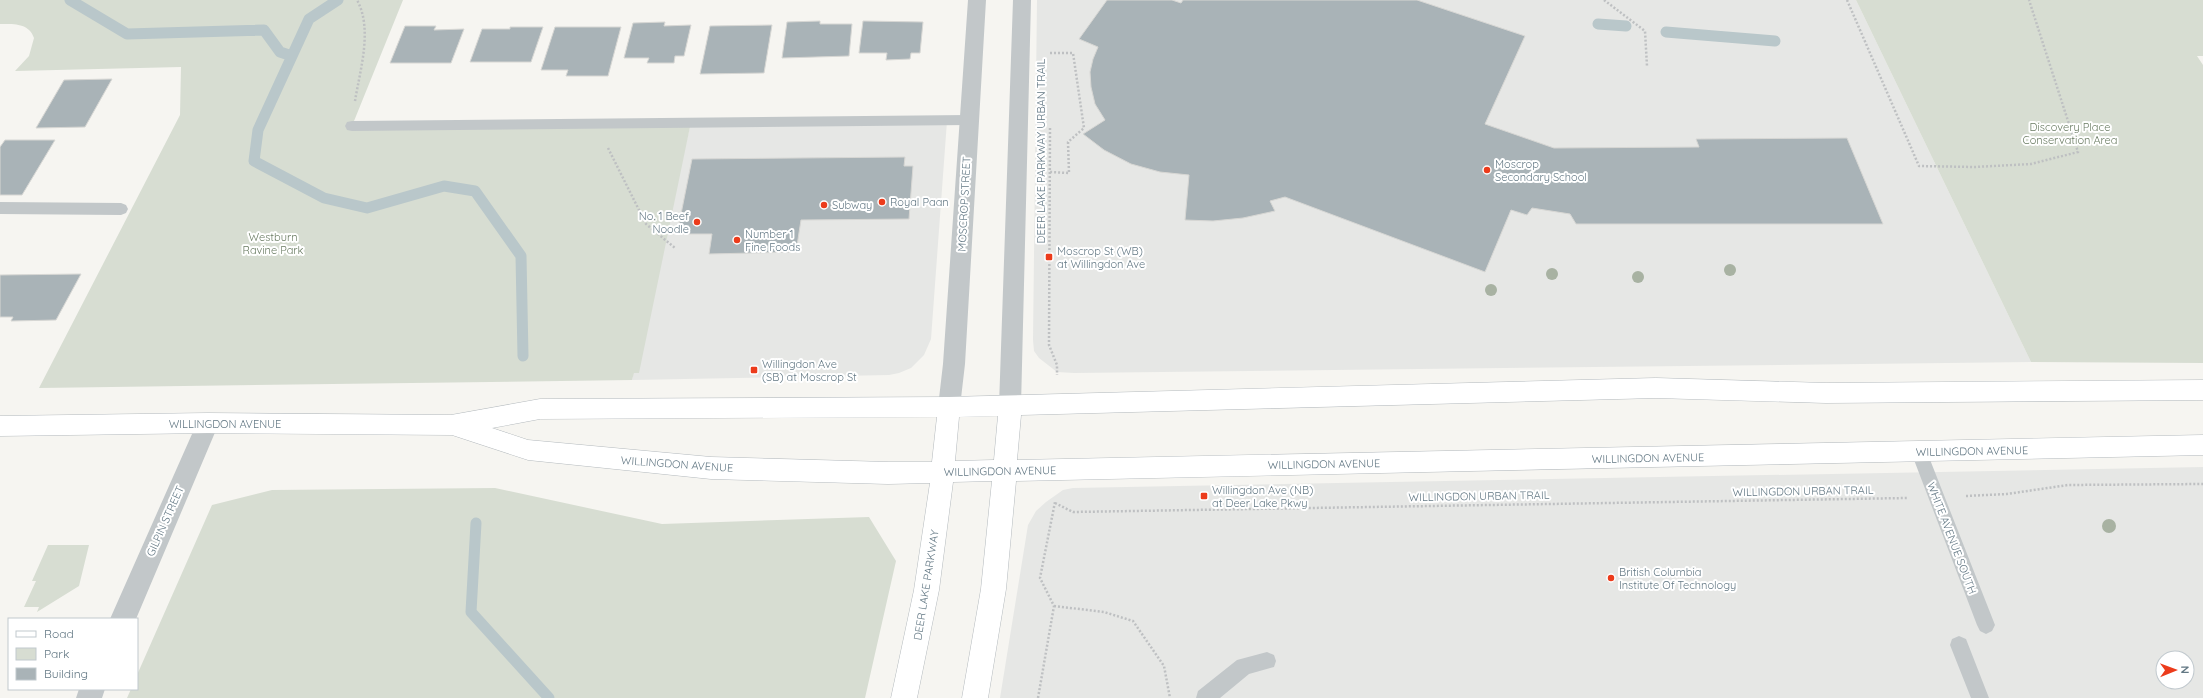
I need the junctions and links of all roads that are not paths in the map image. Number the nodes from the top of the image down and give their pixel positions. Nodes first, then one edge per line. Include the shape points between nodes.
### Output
1 (977, 0) edge
2 (1022, 0) edge
3 (968, 120) junction
4 (352, 126) road end
5 (0, 208) edge
6 (121, 209) dead end
7 (2203, 390) edge
8 (1010, 406) junction
9 (949, 407) junction
10 (208, 424) junction
11 (451, 424) junction
12 (0, 426) edge
13 (2203, 445) edge
14 (1918, 452) junction
15 (1005, 471) junction
16 (943, 472) junction
17 (123, 618) edge
18 (1986, 625) dead end
19 (1959, 645) dead end
20 (1267, 661) dead end
21 (904, 698) edge
22 (975, 698) edge
23 (1205, 698) edge
24 (1980, 698) edge

1 - 3 street, MOSCROP STREET
2 - 8 street
3 - 4 lane
3 - 9 street, MOSCROP STREET
5 - 6 lane
7 - 8 main road, WILLINGDON AVENUE via 1826,393 1656,388
8 - 9 main road, WILLINGDON AVENUE
8 - 15 main road
9 - 11 main road, WILLINGDON AVENUE via 540,409
9 - 16 main road, DEER LAKE PARKWAY
10 - 11 main road, WILLINGDON AVENUE
10 - 12 main road, WILLINGDON AVENUE
10 - 17 street, GILPIN STREET
11 - 16 main road, WILLINGDON AVENUE via 528,450 617,459 711,468
13 - 14 main road, WILLINGDON AVENUE
14 - 15 main road, WILLINGDON AVENUE
14 - 18 lane, WHITE AVENUE SOUTH
15 - 16 main road, WILLINGDON AVENUE
15 - 22 main road via 1001,527 983,659
16 - 21 main road, DEER LAKE PARKWAY via 915,655
19 - 24 lane
20 - 23 lane via 1244,666

